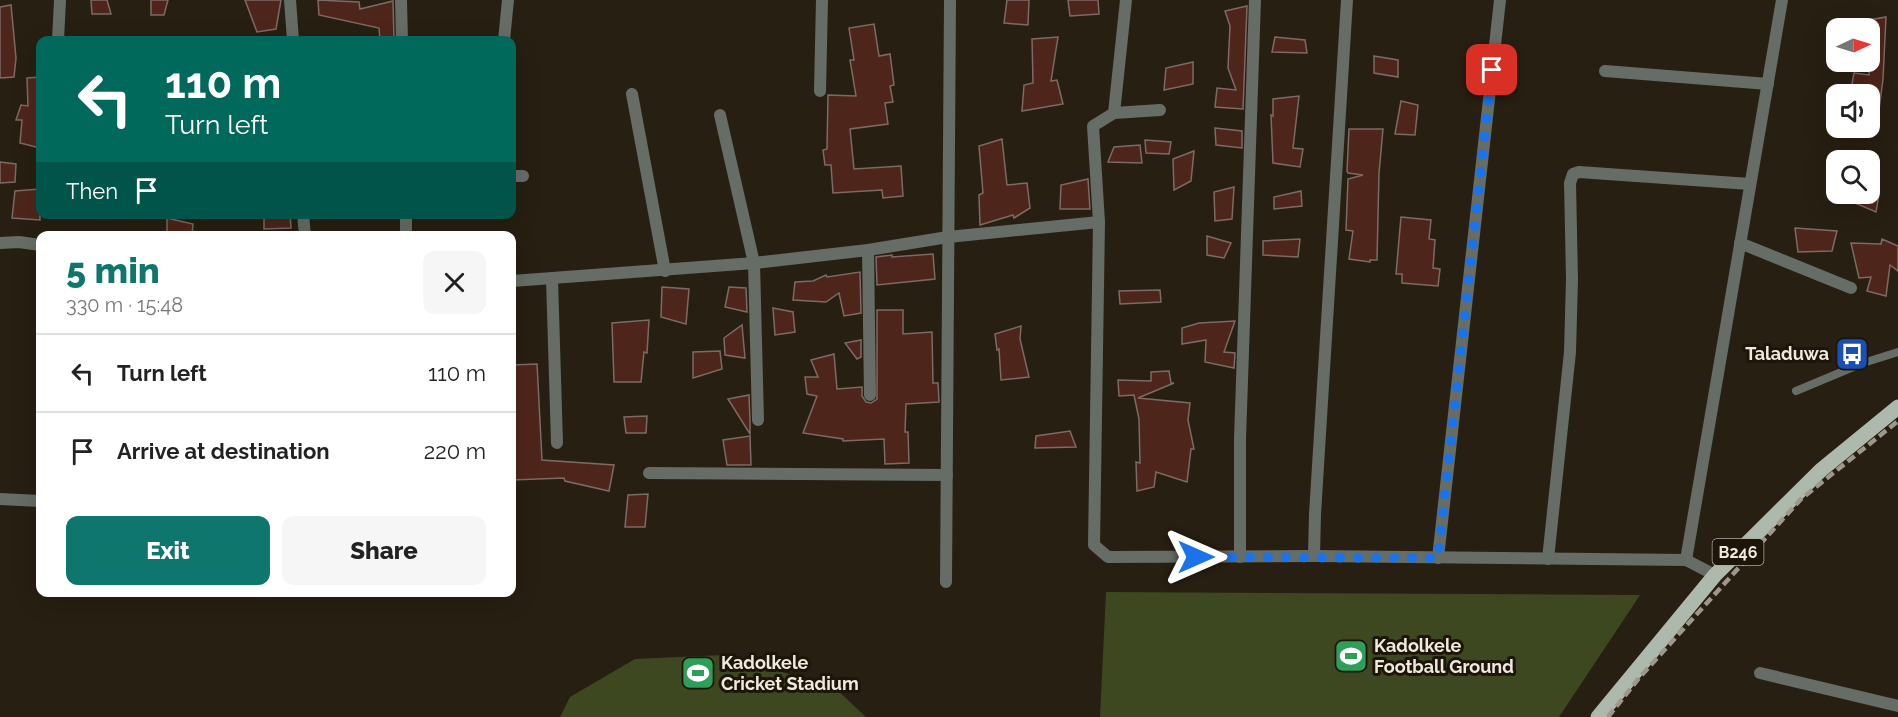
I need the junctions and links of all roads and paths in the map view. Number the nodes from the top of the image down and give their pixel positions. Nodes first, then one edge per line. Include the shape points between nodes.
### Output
1 (60, 0) edge
2 (290, 0) edge
3 (401, 0) edge
4 (508, 0) edge
5 (822, 0) edge
6 (950, 0) edge
7 (1126, 0) edge
8 (1255, 0) edge
9 (1347, 0) edge
10 (1500, 0) edge
11 (1782, 0) edge
12 (58, 36) edge
13 (292, 36) edge
14 (402, 36) edge
15 (504, 36) edge
16 (1605, 72) dead end
17 (1768, 84) junction
18 (820, 91) dead end
19 (632, 94) dead end
20 (1160, 110) dead end
21 (1114, 113) junction
22 (720, 115) dead end
23 (1750, 184) junction
24 (1099, 222) junction
25 (948, 237) junction
26 (0, 243) edge
27 (1740, 243) junction
28 (36, 244) edge
29 (868, 250) junction
30 (754, 263) junction
31 (664, 271) junction
32 (552, 279) junction
33 (516, 281) edge
34 (1851, 288) dead end
35 (1898, 352) edge
36 (1796, 391) dead end
37 (870, 395) dead end
38 (1898, 407) edge
39 (758, 420) dead end
40 (557, 443) dead end
41 (649, 473) dead end
42 (947, 475) junction
43 (0, 499) edge
44 (36, 501) edge
45 (1240, 556) junction
46 (1314, 556) junction
47 (1438, 558) junction
48 (1548, 559) junction
49 (1686, 560) junction
50 (1715, 575) junction
51 (946, 582) dead end
52 (1760, 673) dead end
53 (1898, 706) edge
54 (1598, 717) edge

1 - 12 street
2 - 13 street
3 - 14 street
4 - 15 street
5 - 18 street
6 - 25 street
7 - 21 street
8 - 45 street
9 - 46 street
10 - 47 street
11 - 17 street
16 - 17 street
17 - 23 street
19 - 31 street
20 - 21 street
21 - 24 street via 1093,126
22 - 30 street
23 - 27 street
23 - 48 street via 1573,174 1570,352
24 - 25 street
24 - 45 street via 1095,546 1108,557
25 - 29 street
25 - 42 street
26 - 28 street
27 - 34 street
27 - 49 street
29 - 30 street
29 - 37 street
30 - 31 street
30 - 39 street
31 - 32 street
32 - 33 street
32 - 40 street
35 - 36 lane
38 - 50 main road, B246 via 1821,470
41 - 42 street
42 - 51 street
43 - 44 street
45 - 46 street
46 - 47 street
47 - 48 street
48 - 49 street
49 - 50 street
50 - 54 main road, B246
52 - 53 street

